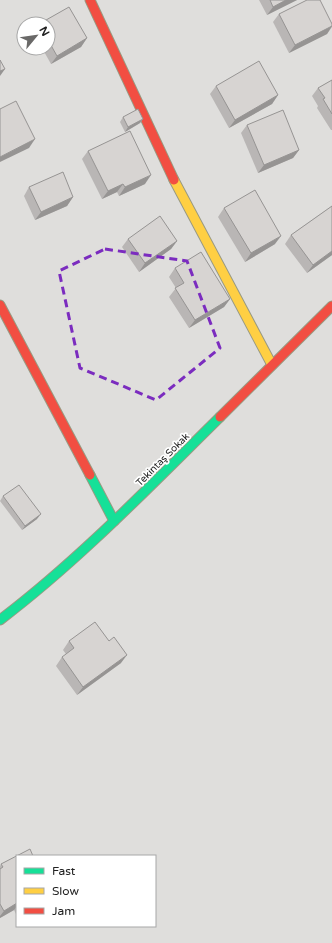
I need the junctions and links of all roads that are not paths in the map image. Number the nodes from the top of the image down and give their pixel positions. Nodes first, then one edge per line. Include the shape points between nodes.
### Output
1 (90, 0) edge
2 (0, 305) edge
3 (332, 306) edge
4 (272, 365) junction
5 (114, 521) junction
6 (0, 620) edge

1 - 4 street via 170,173
2 - 5 street
3 - 4 street, Tekintaş Sokak
4 - 5 street, Tekintaş Sokak
5 - 6 street, Tekintaş Sokak via 37,592

